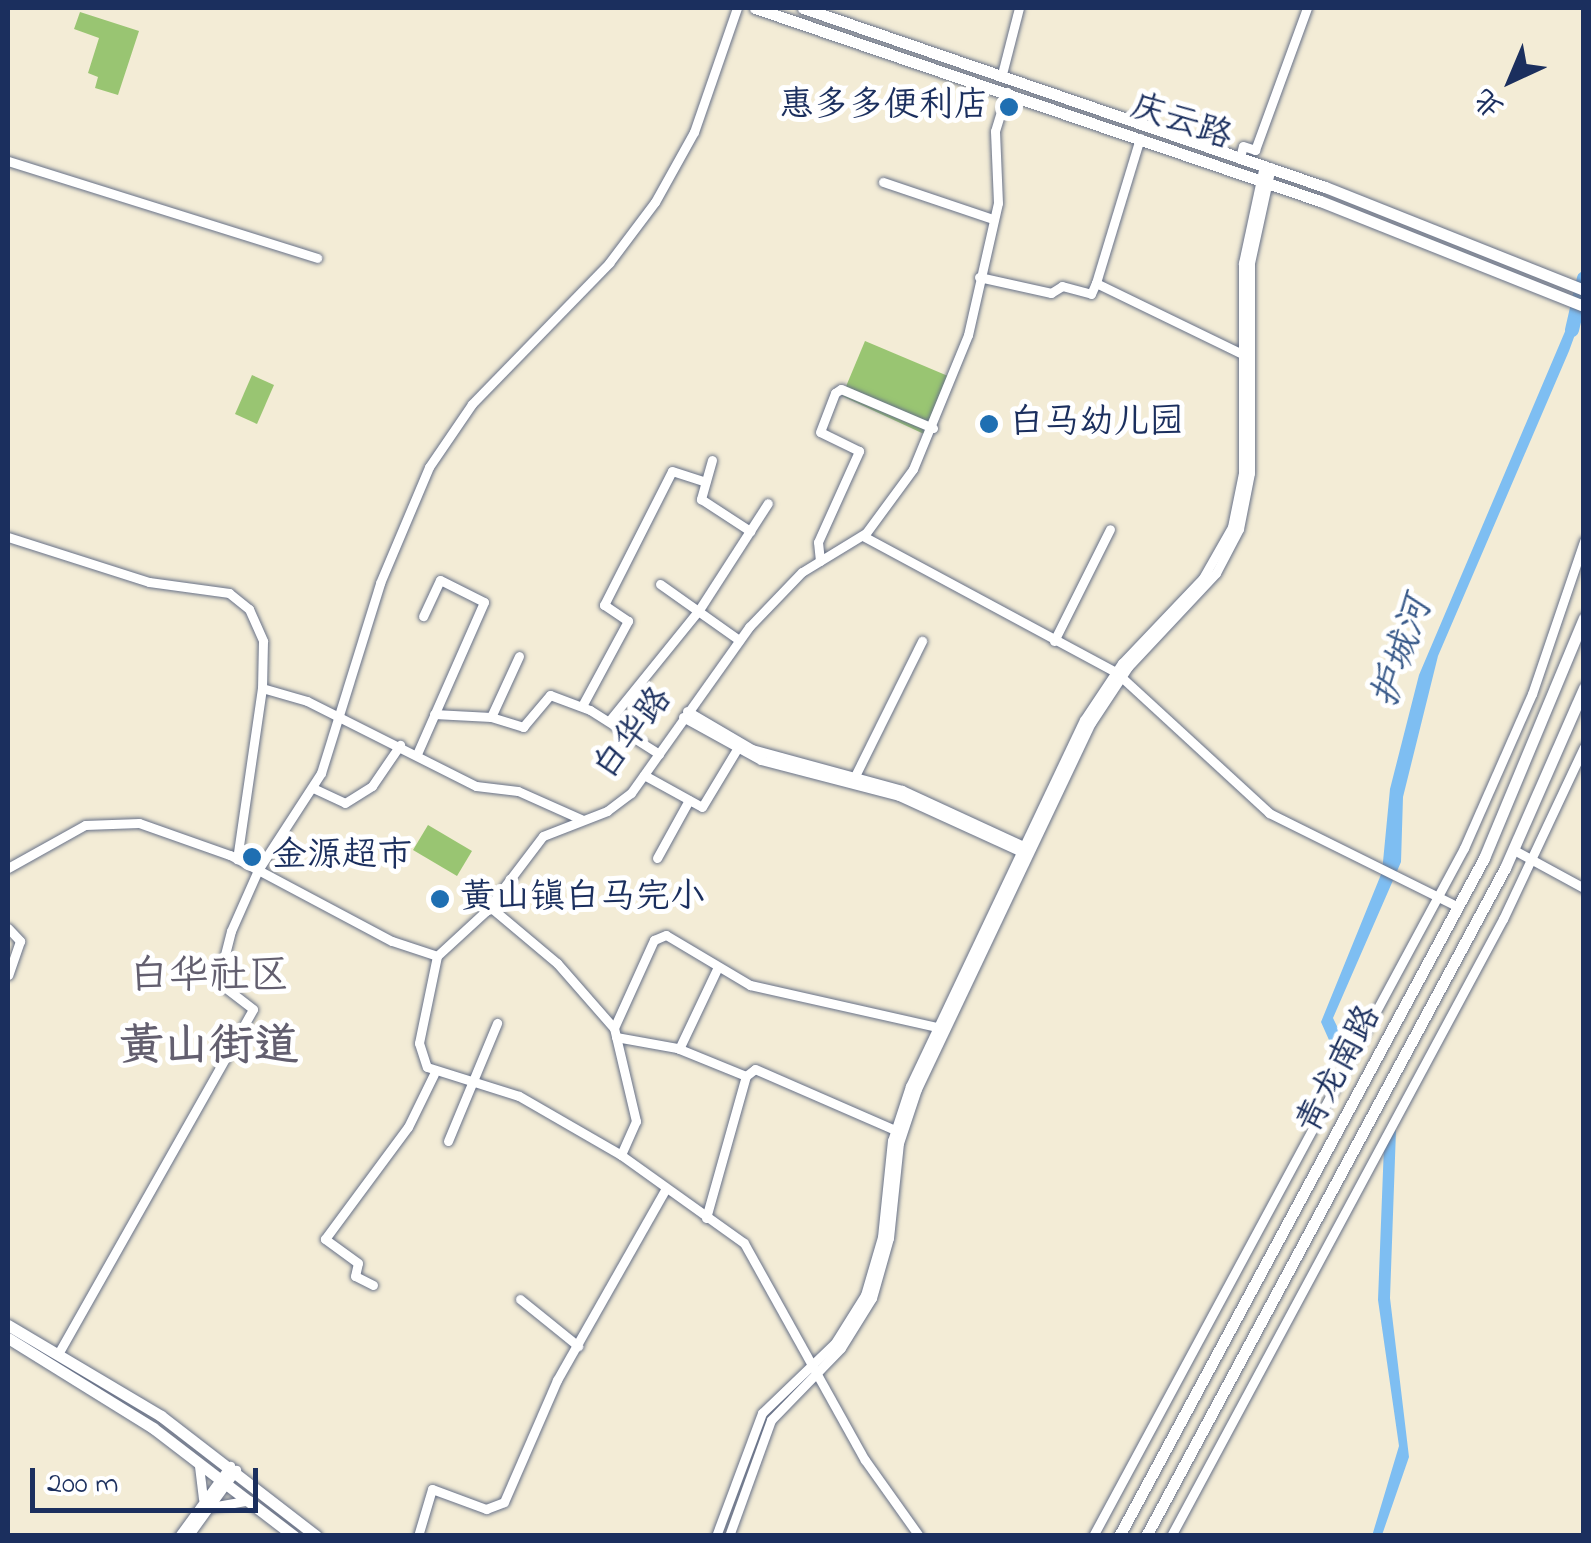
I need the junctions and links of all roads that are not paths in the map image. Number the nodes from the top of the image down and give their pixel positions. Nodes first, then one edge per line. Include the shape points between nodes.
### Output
1 (737, 8) edge
2 (756, 8) edge
3 (803, 8) edge
4 (1018, 8) edge
5 (1307, 8) edge
6 (829, 12) edge
7 (1002, 74) junction
8 (1006, 92) junction
9 (1140, 138) junction
10 (1240, 156) junction
11 (8, 161) edge
12 (1267, 166) junction
13 (1262, 181) junction
14 (882, 182) dead end
15 (993, 219) junction
16 (317, 258) dead end
17 (979, 277) junction
18 (1096, 283) junction
19 (1584, 290) edge
20 (1584, 306) edge
21 (1242, 354) junction
22 (933, 428) junction
23 (712, 460) dead end
24 (705, 482) junction
25 (768, 503) dead end
26 (1110, 529) dead end
27 (750, 531) junction
28 (862, 536) junction
29 (8, 538) edge
30 (1584, 541) edge
31 (820, 560) junction
32 (660, 584) dead end
33 (699, 610) junction
34 (423, 616) dead end
35 (1584, 618) edge
36 (739, 640) junction
37 (922, 640) dead end
38 (1054, 641) junction
39 (519, 656) dead end
40 (1118, 674) junction
41 (262, 688) junction
42 (1584, 688) edge
43 (582, 706) junction
44 (434, 714) junction
45 (685, 714) junction
46 (338, 716) junction
47 (491, 717) junction
48 (609, 721) junction
49 (400, 745) junction
50 (1584, 748) edge
51 (738, 749) junction
52 (417, 754) junction
53 (659, 754) junction
54 (644, 775) junction
55 (855, 776) junction
56 (313, 788) junction
57 (689, 800) junction
58 (581, 819) junction
59 (1026, 850) junction
60 (1514, 850) junction
61 (657, 858) dead end
62 (237, 859) junction
63 (1533, 860) junction
64 (8, 868) edge
65 (258, 870) junction
66 (1584, 888) edge
67 (1438, 897) junction
68 (489, 906) junction
69 (1458, 907) junction
70 (8, 928) edge
71 (436, 956) junction
72 (718, 967) junction
73 (8, 974) edge
74 (497, 1023) dead end
75 (937, 1027) junction
76 (615, 1032) junction
77 (679, 1048) junction
78 (434, 1074) junction
79 (746, 1076) junction
80 (473, 1084) junction
81 (895, 1130) junction
82 (448, 1140) dead end
83 (621, 1155) junction
84 (665, 1190) junction
85 (706, 1218) junction
86 (373, 1286) dead end
87 (520, 1299) dead end
88 (8, 1326) edge
89 (8, 1338) edge
90 (578, 1346) junction
91 (58, 1354) junction
92 (814, 1368) junction
93 (192, 1455) junction
94 (233, 1468) junction
95 (225, 1480) junction
96 (252, 1501) junction
97 (205, 1506) junction
98 (179, 1536) edge
99 (188, 1536) edge
100 (294, 1536) edge
101 (316, 1536) edge
102 (418, 1536) edge
103 (716, 1536) edge
104 (729, 1536) edge
105 (919, 1536) edge
106 (1093, 1536) edge
107 (1119, 1536) edge
108 (1146, 1536) edge
109 (1170, 1536) edge

1 - 46 street via 694,132 655,202 602,270 472,404 429,466 385,570
2 - 8 main road, 庆云路
3 - 6 main road, 庆云路
4 - 7 street
5 - 10 street via 1256,150 1244,146
6 - 7 main road, 庆云路
7 - 10 main road, 庆云路
8 - 9 main road, 庆云路
8 - 15 street, 白华路 via 995,130 999,177
9 - 13 main road, 庆云路
9 - 18 street
10 - 12 main road, 庆云路
11 - 16 street
12 - 13 street
12 - 19 main road, 庆云路
13 - 20 main road, 庆云路
13 - 21 street via 1244,248
13 - 40 street via 1250,263 1250,473 1243,518 1216,572
14 - 15 street
15 - 17 street, 白华路
17 - 18 street via 1051,293 1062,286 1091,294
17 - 22 street, 白华路 via 968,335
18 - 21 street
21 - 40 street via 1243,472 1232,527 1203,578
22 - 28 street, 白华路 via 913,469
22 - 31 street via 840,389 835,393 820,432 859,451 818,542
23 - 24 street
24 - 27 street via 704,501
24 - 43 street via 672,470 604,606 628,621
25 - 27 street
26 - 38 street
27 - 33 street
28 - 31 street, 白华路
28 - 38 street
29 - 41 street via 148,582 236,596 263,640
30 - 67 street via 1519,726
31 - 36 street, 白华路
32 - 33 street
33 - 36 street
33 - 48 street
34 - 44 street via 440,580 484,602
35 - 69 main road, 青龙南路 via 1534,749
36 - 45 street, 白华路
37 - 55 street
38 - 40 street
39 - 47 street
40 - 59 street
40 - 67 street via 1254,803
41 - 46 street
41 - 62 street
42 - 60 main road, 青龙南路
43 - 47 street via 550,695 523,728
43 - 48 street
44 - 47 street
44 - 52 street
45 - 51 street
45 - 53 street, 白华路
45 - 55 street via 752,749
46 - 49 street
46 - 56 street
48 - 53 street
49 - 52 street
49 - 56 street via 372,786 345,803
50 - 63 street
51 - 57 street via 702,807
51 - 59 street via 900,796
52 - 58 street via 476,786 518,791
53 - 54 street, 白华路
54 - 57 street
54 - 58 street, 白华路 via 614,807
55 - 59 street via 919,796
56 - 65 street
57 - 61 street
58 - 68 street, 白华路 via 560,824 536,843
59 - 75 street
59 - 92 street via 910,1106 899,1142 890,1238 872,1298 850,1336
60 - 63 street
60 - 108 main road, 青龙南路
62 - 64 street via 114,820 75,829
62 - 65 street
63 - 66 street
63 - 109 street
65 - 71 street via 392,942
65 - 91 street via 217,979 254,1007
67 - 69 street
67 - 106 street
68 - 71 street, 白华路
68 - 76 street via 557,963
69 - 107 main road, 青龙南路
70 - 73 street via 20,941
71 - 78 street via 419,1043
72 - 75 street via 758,988
72 - 76 street via 676,939 659,936
72 - 77 street
74 - 80 street
75 - 81 street
76 - 77 street
76 - 83 street via 636,1122
77 - 79 street
78 - 80 street
78 - 86 street via 408,1127 325,1239 358,1263 355,1276
79 - 81 street via 762,1067
79 - 85 street
80 - 82 street
80 - 83 street via 519,1096
81 - 92 street via 871,1278 844,1332
83 - 84 street
84 - 85 street
84 - 90 street
85 - 92 street via 752,1254
87 - 90 street
88 - 91 main road
89 - 93 main road
90 - 102 street via 504,1502 486,1509 432,1489
91 - 94 main road
92 - 103 street via 762,1413
92 - 104 street via 771,1420
92 - 105 street via 865,1460
93 - 95 main road
93 - 97 street via 204,1478
94 - 95 street
94 - 101 main road
95 - 96 main road
95 - 97 street
96 - 97 street
96 - 100 main road
97 - 98 street
97 - 99 street

